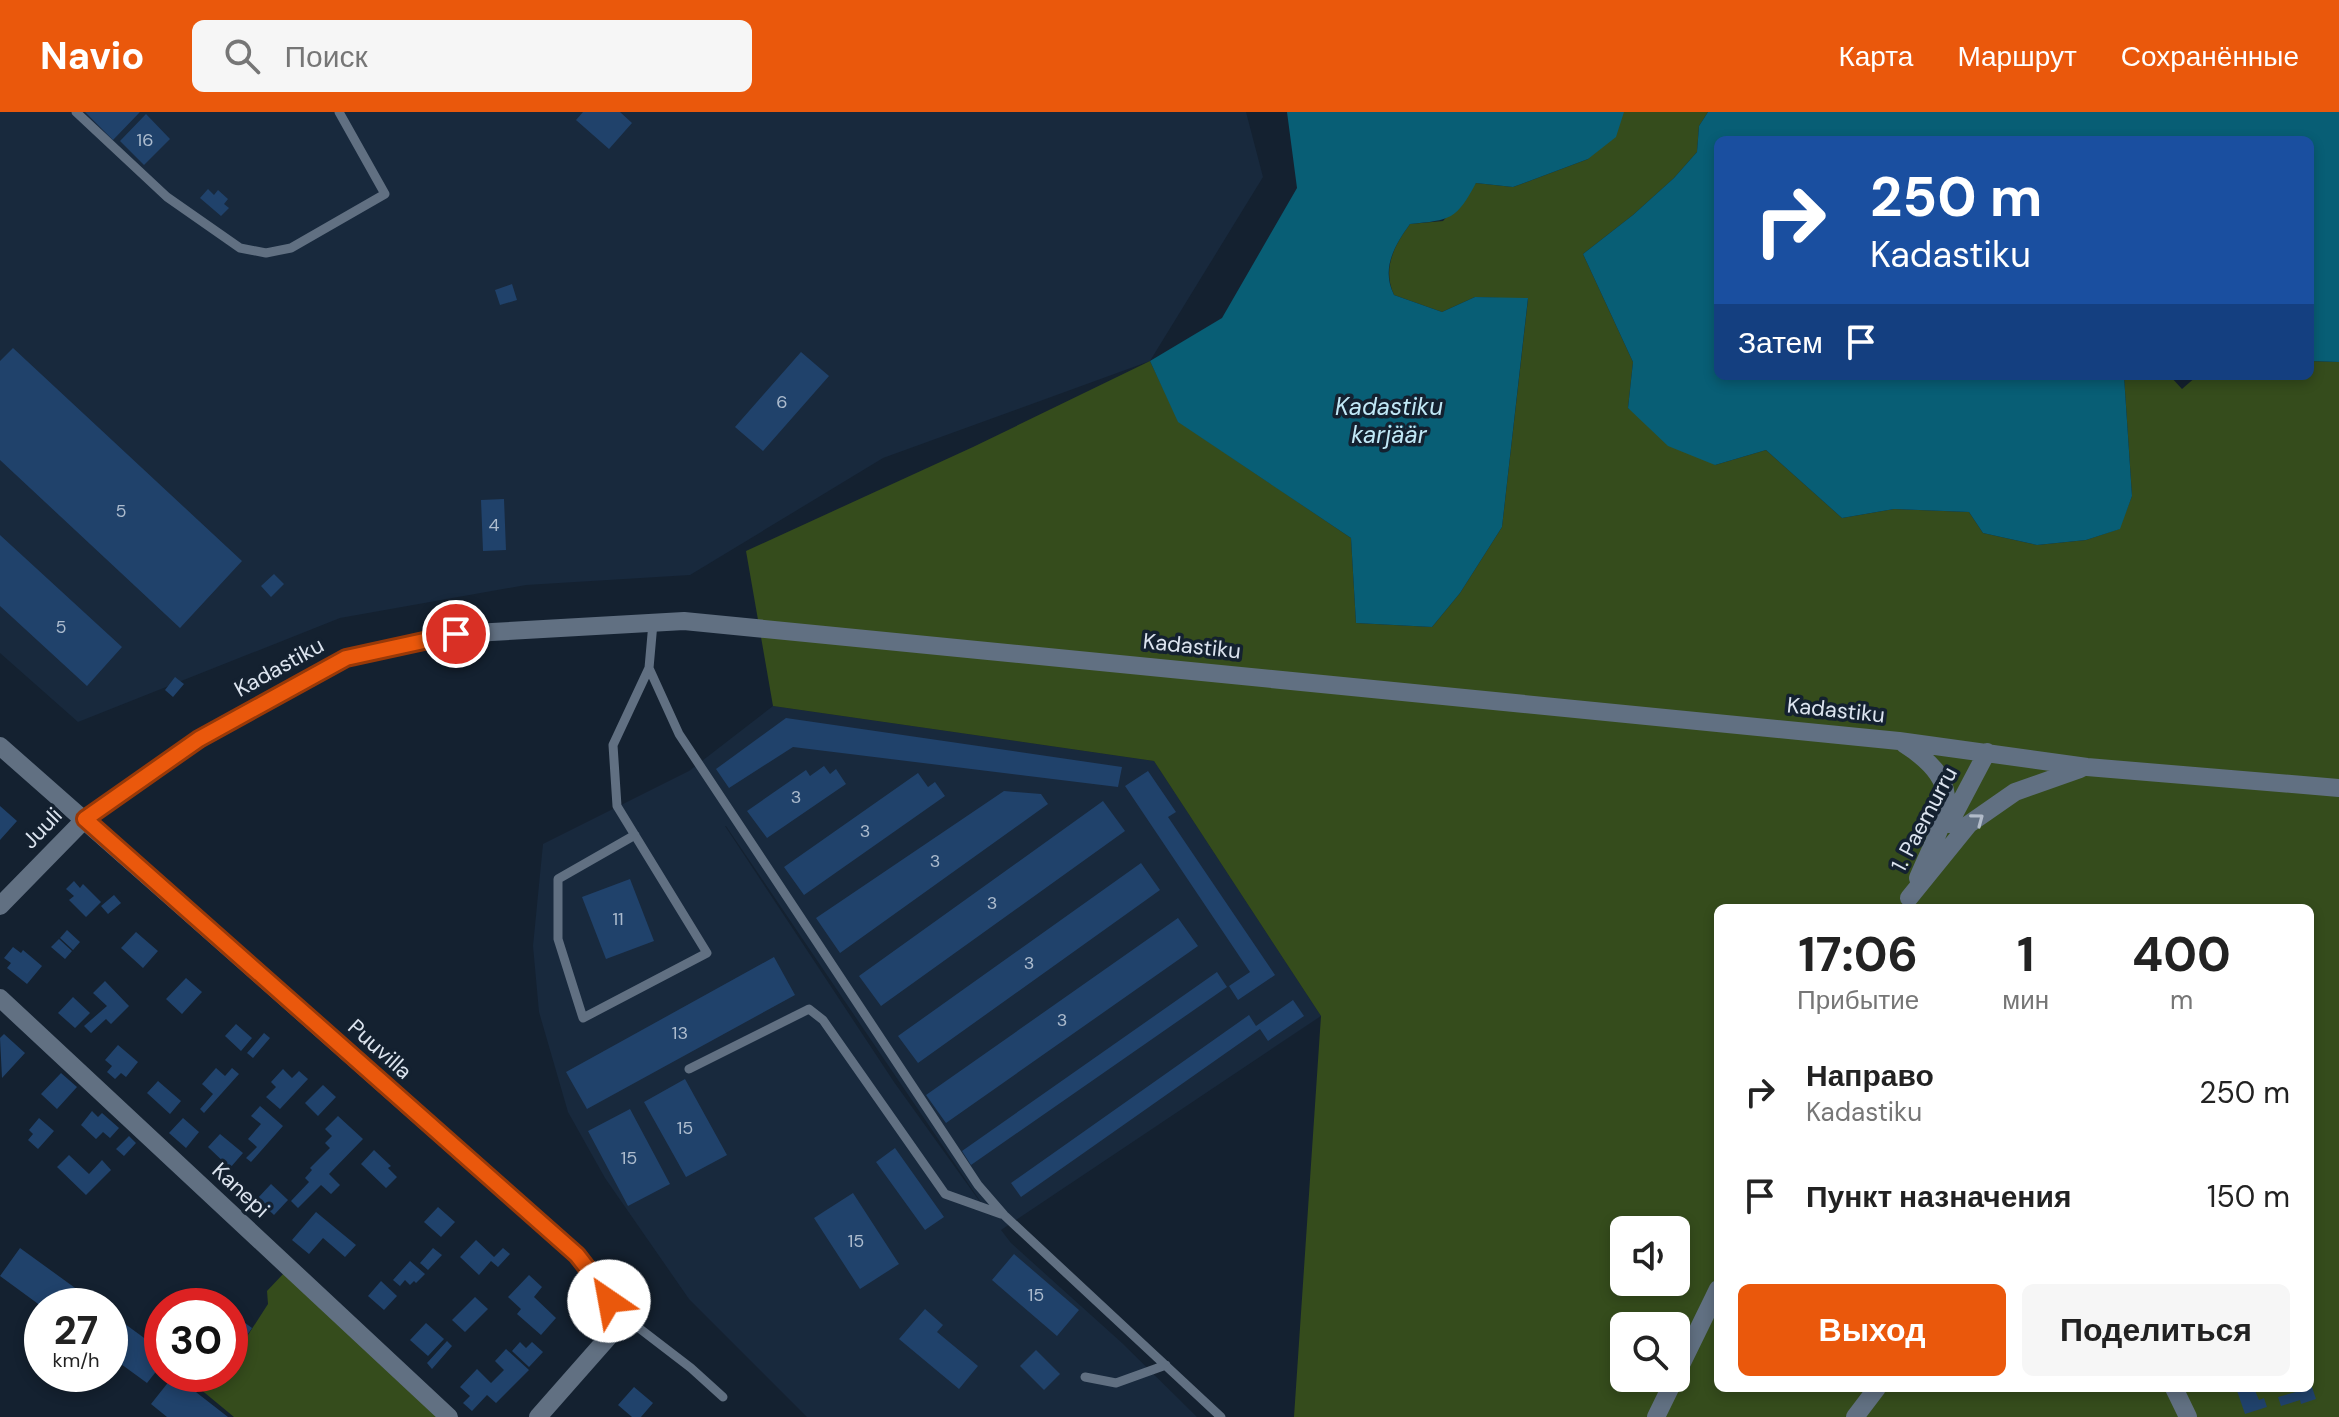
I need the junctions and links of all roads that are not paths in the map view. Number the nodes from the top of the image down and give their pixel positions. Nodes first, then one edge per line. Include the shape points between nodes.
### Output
1 (76, 112) edge
2 (339, 112) edge
3 (653, 623) junction
4 (649, 668) junction
5 (1899, 741) junction
6 (0, 746) edge
7 (1987, 752) junction
8 (2087, 767) junction
9 (2339, 788) edge
10 (85, 819) junction
11 (635, 835) junction
12 (1906, 903) edge
13 (0, 906) edge
14 (0, 998) edge
15 (689, 1069) dead end
16 (1004, 1215) junction
17 (1714, 1297) edge
18 (609, 1301) junction
19 (1690, 1346) edge
20 (1166, 1365) junction
21 (1085, 1377) dead end
22 (1668, 1392) edge
23 (1875, 1392) edge
24 (2176, 1392) edge
25 (723, 1397) dead end
26 (1865, 1413) edge
27 (449, 1417) edge
28 (538, 1417) edge
29 (1221, 1417) edge
30 (1656, 1417) edge
31 (2188, 1417) edge

1 - 2 lane via 185,211 240,248 266,253 291,248 385,194
3 - 4 lane
3 - 5 street, Kadastiku via 699,622
3 - 10 street, Kadastiku via 456,634 346,658 199,739
4 - 11 lane via 613,745 617,806
4 - 16 lane via 679,734 713,789 978,1185
5 - 7 street, Kadastiku
5 - 12 street via 1927,758 1947,795 1947,809
6 - 10 street, Puuvilla
7 - 8 street, Kadastiku
7 - 12 street, 1. Paemurru
8 - 9 street, Kadastiku
12 -> 8 street via 1969,824 2015,792
10 - 13 street, Juuli
10 - 18 street, Puuvilla via 577,1255
11 - 11 lane via 558,879 558,939 583,1018 707,953
14 - 27 street, Kanepi
15 - 16 lane via 809,1009 823,1020 945,1194
16 - 20 lane
17 - 19 street
18 - 25 lane via 625,1322
18 - 28 street via 612,1333
20 - 21 lane via 1116,1383
20 - 29 lane
22 - 30 street
23 - 26 street
24 - 31 street

